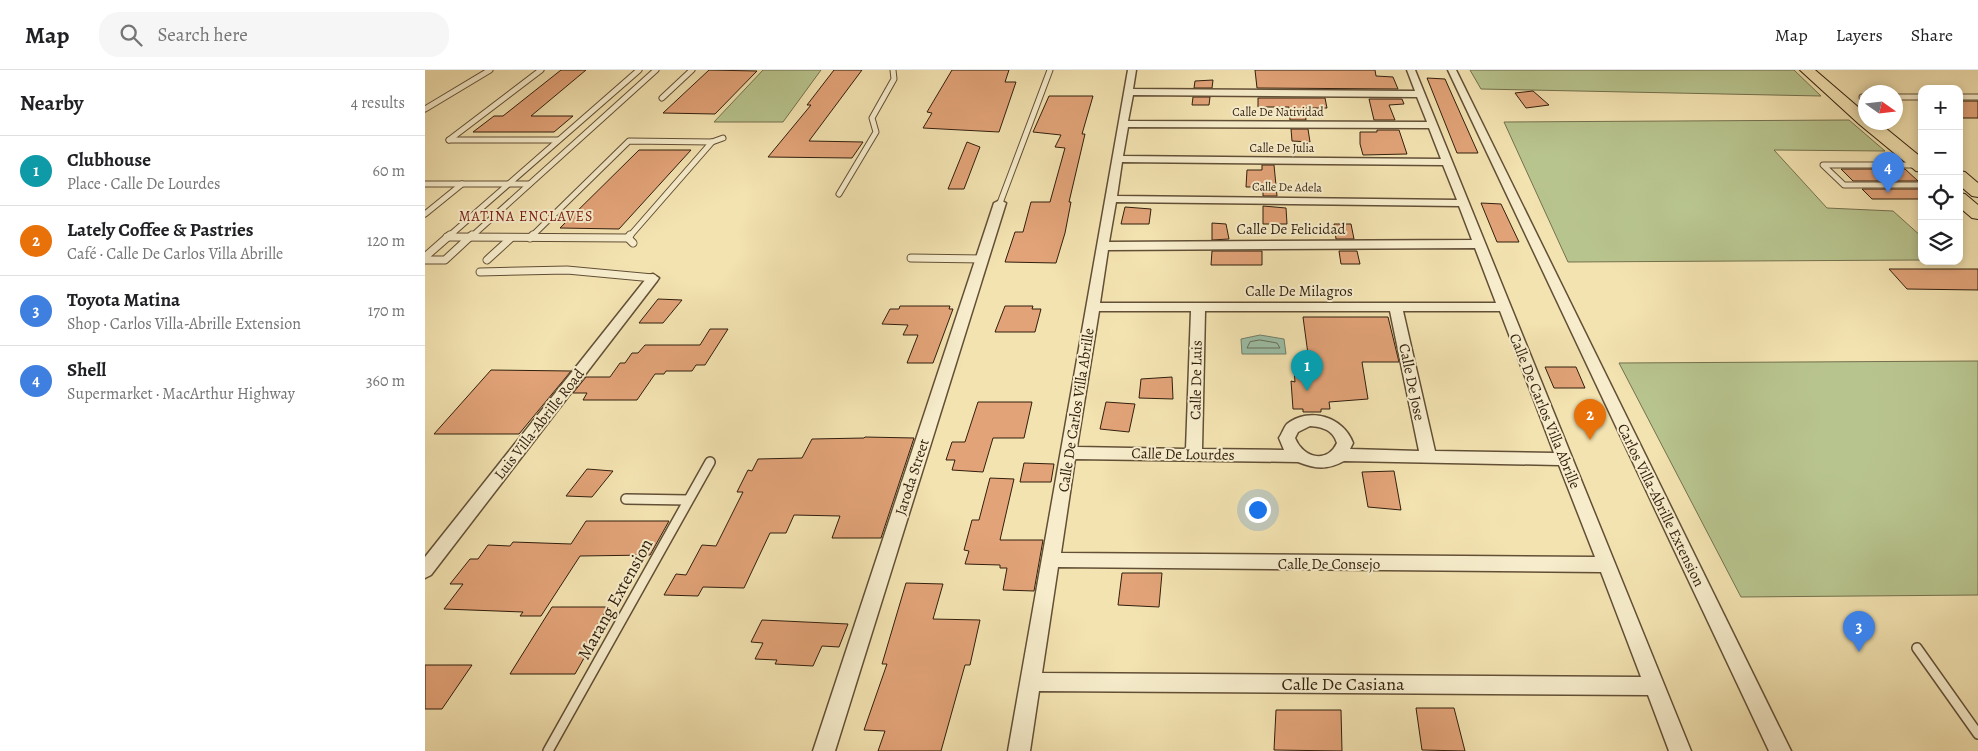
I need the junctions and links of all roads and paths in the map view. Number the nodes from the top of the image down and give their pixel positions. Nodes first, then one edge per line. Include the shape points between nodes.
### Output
1 (490, 70) edge
2 (541, 70) edge
3 (639, 70) edge
4 (656, 70) edge
5 (692, 70) edge
6 (893, 70) edge
7 (1050, 70) edge
8 (1132, 70) edge
9 (1411, 70) edge
10 (1452, 70) edge
11 (1807, 70) edge
12 (1849, 86) dead end
13 (1128, 92) junction
14 (1858, 93) edge
15 (1420, 94) junction
16 (1918, 96) edge
17 (1903, 97) edge
18 (1963, 97) edge
19 (1978, 97) edge
20 (662, 98) dead end
21 (425, 108) edge
22 (1858, 114) edge
23 (577, 124) junction
24 (595, 124) junction
25 (1123, 124) junction
26 (1433, 125) junction
27 (1877, 130) edge
28 (723, 138) dead end
29 (559, 140) junction
30 (712, 142) junction
31 (1117, 160) junction
32 (1447, 162) junction
33 (1918, 164) edge
34 (1918, 166) edge
35 (1963, 180) edge
36 (425, 184) edge
37 (462, 184) junction
38 (508, 184) junction
39 (529, 184) junction
40 (1918, 185) edge
41 (1978, 193) edge
42 (839, 194) dead end
43 (1963, 194) edge
44 (1111, 199) junction
45 (1963, 201) edge
46 (1000, 203) joint
47 (1463, 203) junction
48 (425, 214) edge
49 (1978, 214) edge
50 (447, 237) junction
51 (470, 237) junction
52 (511, 238) junction
53 (530, 238) junction
54 (628, 238) junction
55 (633, 243) dead end
56 (1480, 244) junction
57 (1103, 246) junction
58 (425, 258) edge
59 (911, 258) dead end
60 (983, 259) junction
61 (487, 260) dead end
62 (480, 272) dead end
63 (653, 278) joint
64 (1093, 307) junction
65 (1198, 307) junction
66 (1396, 307) junction
67 (1504, 307) junction
68 (1069, 453) junction
69 (1194, 454) junction
70 (1340, 455) junction
71 (1297, 456) junction
72 (1428, 457) junction
73 (1565, 459) junction
74 (710, 462) dead end
75 (626, 499) dead end
76 (688, 500) junction
77 (1051, 560) junction
78 (1606, 565) junction
79 (425, 570) edge
80 (1917, 648) dead end
81 (1031, 682) junction
82 (1655, 686) junction
83 (1978, 734) edge
84 (548, 751) edge
85 (824, 751) edge
86 (1019, 751) edge
87 (1680, 751) edge
88 (1779, 751) edge

1 - 21 lane
2 - 29 lane via 449,140
3 - 23 lane
4 - 24 lane
5 - 20 lane
6 - 42 lane via 894,79 872,118 876,132 873,140
7 - 46 lane
8 - 13 street, Calle De Carlos Villa Abrille
9 - 15 street, Calle De Carlos Villa Abrille
10 - 88 street, Carlos Villa-Abrille Extension
11 - 22 main road
12 - 14 main road
13 - 15 street
13 - 25 street, Calle De Carlos Villa Abrille
15 - 26 street, Calle De Carlos Villa Abrille
16 - 17 lane
18 - 19 lane
23 - 24 lane
23 - 29 lane
24 - 39 lane
25 - 26 street, Calle De Natividad
25 - 31 street, Calle De Carlos Villa Abrille
26 - 32 street, Calle De Carlos Villa Abrille
27 - 33 main road
28 - 30 lane
29 - 38 lane
30 - 53 lane via 627,139
30 - 54 lane
31 - 32 street, Calle De Julia
31 - 44 street, Calle De Carlos Villa Abrille
32 - 47 street, Calle De Carlos Villa Abrille
34 - 40 lane via 1823,165 1844,185
35 - 41 main road
36 - 37 lane
37 - 38 lane
37 - 48 lane
38 - 39 lane
38 - 50 lane
39 - 51 lane
41 - 43 main road
44 - 47 street, Calle De Adela
44 - 57 street, Calle De Carlos Villa Abrille
45 - 49 main road
46 - 60 street, Jaroda Street
47 - 56 street, Calle De Carlos Villa Abrille
50 - 51 lane
50 - 58 lane
51 - 52 lane
51 - 58 lane via 445,260
52 - 53 lane
52 - 61 lane
53 - 54 lane
54 - 55 lane
56 - 57 street, Calle De Felicidad
56 - 67 street, Calle De Carlos Villa Abrille
57 - 64 street, Calle De Carlos Villa Abrille
59 - 60 lane
60 - 85 street, Jaroda Street
62 - 63 lane via 587,271
63 - 79 street, Luis Villa-Abrille Road
64 - 65 street, Calle De Milagros
64 - 68 street, Calle De Carlos Villa Abrille
65 - 66 street, Calle De Milagros
65 - 69 street, Calle De Luis
66 - 67 street, Calle De Milagros
66 - 72 street, Calle De Jose
67 - 73 street, Calle De Carlos Villa Abrille
68 - 69 street, Calle De Lourdes
68 - 77 street, Calle De Carlos Villa Abrille
69 - 71 street, Calle De Lourdes
70 - 71 street via 1321,462
70 - 71 street via 1345,443 1339,431 1325,422 1308,421 1290,432 1288,444
70 - 72 street
72 - 73 street
73 - 78 street, Calle De Carlos Villa Abrille
74 - 76 lane, Marang Extension
75 - 76 lane
76 - 84 lane, Marang Extension
77 - 78 street, Calle De Consejo
77 - 81 street, Calle De Carlos Villa Abrille
78 - 82 street, Calle De Carlos Villa Abrille
80 - 83 lane
81 - 82 street, Calle De Casiana
81 - 86 street, Calle De Carlos Villa Abrille
82 - 87 street, Calle De Carlos Villa Abrille

